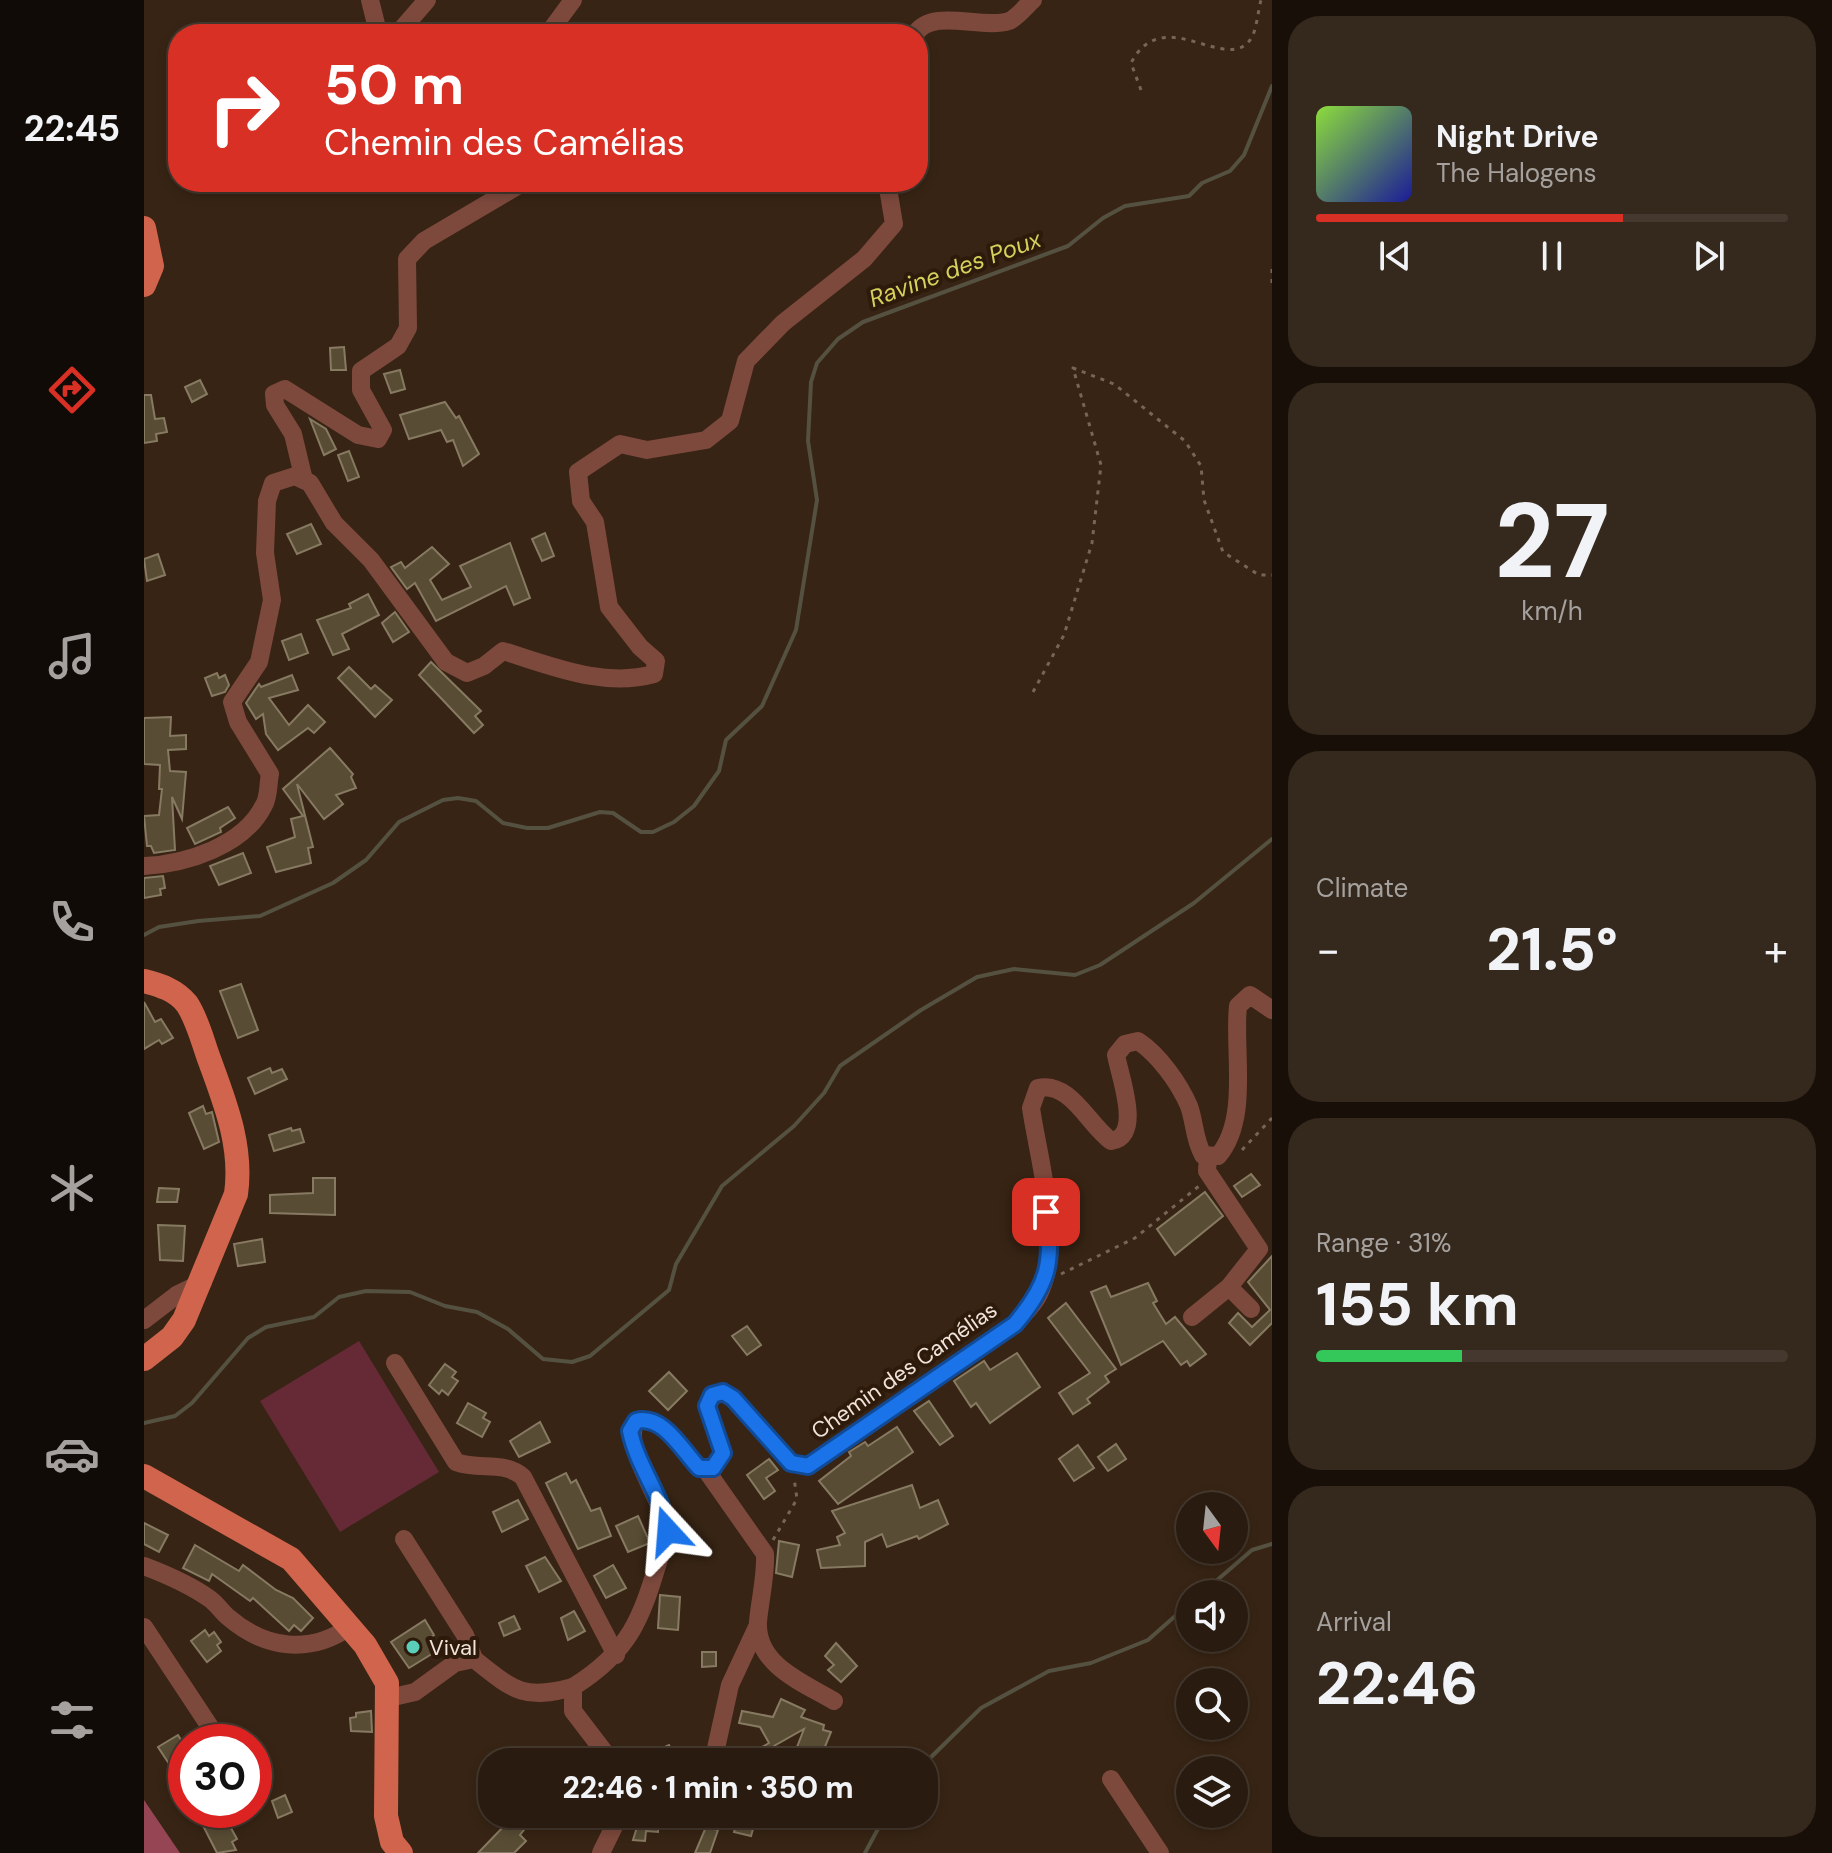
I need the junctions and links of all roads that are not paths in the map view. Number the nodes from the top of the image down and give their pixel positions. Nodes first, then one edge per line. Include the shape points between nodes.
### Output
1 (370, 0) edge
2 (427, 0) edge
3 (573, 0) edge
4 (1033, 0) edge
5 (376, 24) edge
6 (406, 24) edge
7 (555, 24) edge
8 (928, 25) edge
9 (507, 192) edge
10 (889, 192) edge
11 (144, 228) edge
12 (144, 285) edge
13 (304, 480) junction
14 (144, 866) edge
15 (144, 981) edge
16 (1272, 1010) edge
17 (1208, 1168) junction
18 (203, 1282) junction
19 (1229, 1287) junction
20 (1251, 1309) dead end
21 (1192, 1317) dead end
22 (144, 1320) edge
23 (144, 1359) edge
24 (395, 1363) dead end
25 (706, 1470) junction
26 (144, 1476) edge
27 (404, 1539) dead end
28 (144, 1566) edge
29 (758, 1624) junction
30 (351, 1626) junction
31 (144, 1627) edge
32 (616, 1655) junction
33 (474, 1659) junction
34 (573, 1687) junction
35 (389, 1698) junction
36 (834, 1701) dead end
37 (208, 1724) edge
38 (601, 1748) edge
39 (716, 1748) edge
40 (1111, 1779) dead end
41 (613, 1828) edge
42 (401, 1853) edge
43 (601, 1853) edge
44 (1160, 1853) edge

1 - 5 street
2 - 6 street
3 - 7 street
4 - 8 street via 1010,21 935,20
9 - 13 street via 424,241 407,259 408,328 398,346 361,371 361,390 383,430 378,439 358,435 285,389 274,394 293,434
10 - 13 street via 894,224 864,259 783,323 746,361 730,421 706,440 647,450 620,444 578,472 581,501 595,522 609,607 656,661 654,674 608,679 503,651 467,673 446,662
11 - 12 main road via 152,266
13 - 14 street via 295,476 273,483 267,501 265,553 272,600 259,662 232,702 238,722 270,774 265,804 241,833 214,850
15 - 18 main road via 173,991 186,1003 230,1118 237,1154 236,1194
16 - 17 street via 1250,995 1238,1006 1236,1104 1226,1146
17 - 19 street via 1259,1249
17 - 25 street, Chemin des Camélias via 1189,1108 1170,1075 1138,1041 1125,1044 1116,1055 1129,1122 1120,1139 1111,1141 1098,1131 1064,1091 1051,1085 1038,1088 1031,1108 1050,1238 1049,1267 1038,1297 1015,1324 808,1466 791,1463 733,1398 723,1392 712,1395 707,1406 723,1453 719,1463
18 - 22 street
18 - 23 main road via 172,1337
19 - 20 street
19 - 21 street
24 - 32 street via 456,1462 505,1466 523,1477
25 - 29 street via 765,1554
25 - 32 street via 659,1423 636,1421 630,1431 633,1444 666,1515 668,1531 633,1633
26 - 30 main road via 291,1559
27 - 33 street via 465,1635
28 - 30 street via 210,1599 267,1642 289,1647 326,1641
29 - 36 street via 760,1648 781,1669
29 - 39 street via 730,1685
30 - 35 main road via 381,1670
31 - 37 street
32 - 34 street
33 - 34 street via 526,1694
33 - 35 street via 455,1663 415,1692
34 - 38 street via 573,1711
35 - 42 main road via 386,1816 392,1842
40 - 44 street
41 - 43 street

